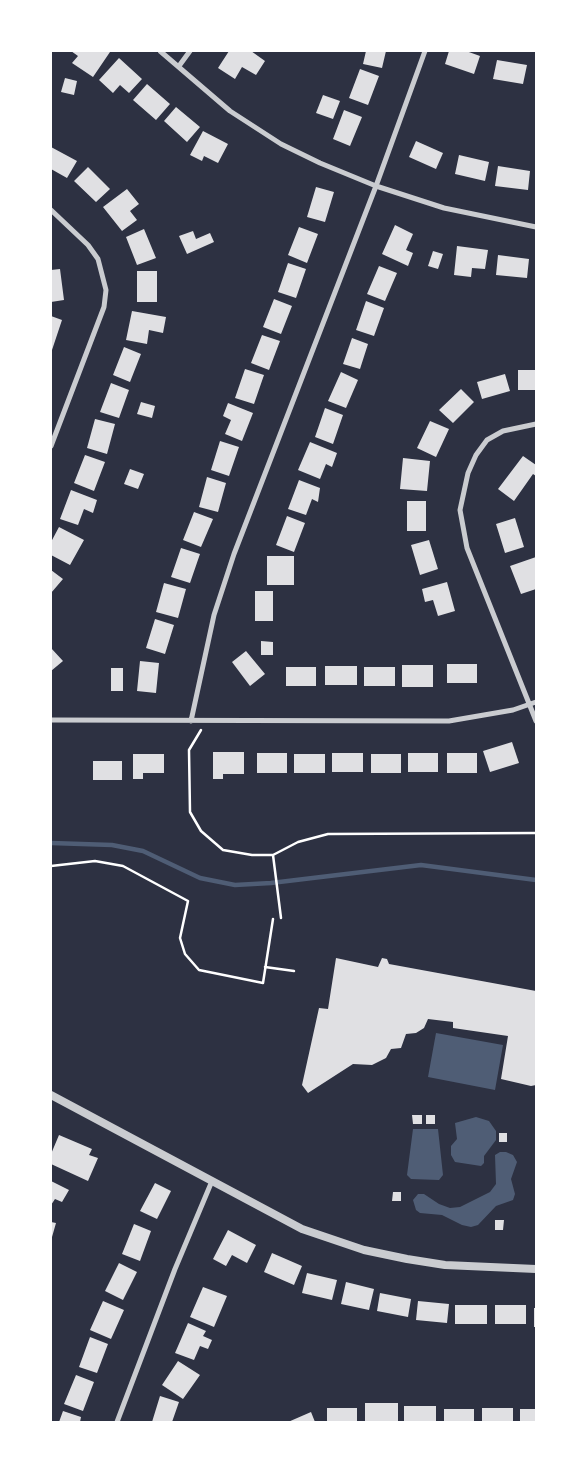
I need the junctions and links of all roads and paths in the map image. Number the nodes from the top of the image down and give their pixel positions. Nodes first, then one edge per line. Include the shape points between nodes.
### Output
1 (160, 51) edge
2 (190, 51) edge
3 (425, 51) edge
4 (178, 66) junction
5 (376, 186) junction
6 (51, 210) edge
7 (536, 227) edge
8 (536, 424) edge
9 (51, 446) edge
10 (533, 703) edge
11 (51, 720) edge
12 (191, 721) junction
13 (203, 721) junction
14 (536, 721) edge
15 (535, 832) edge
16 (273, 855) junction
17 (51, 866) edge
18 (281, 918) dead end
19 (272, 919) dead end
20 (265, 967) junction
21 (294, 971) dead end
22 (51, 1095) edge
23 (212, 1181) junction
24 (536, 1268) edge
25 (117, 1422) edge

1 - 4 street
2 - 4 street
3 - 5 street
4 - 5 street via 252,126 320,163
5 - 7 street via 444,208
5 - 12 street via 234,554 214,615
6 - 9 street via 88,244 98,259 106,290 104,307
8 - 10 street via 503,431 487,440 468,473 460,510 467,548
10 - 13 street via 480,717 449,721
10 - 14 street
11 - 12 street
12 - 13 street
13 - 16 path via 200,733 189,750 190,812 201,831 223,850
15 - 16 path via 328,834 298,842
16 - 18 path
17 - 20 path via 95,861 123,866 188,900 180,938 185,954 199,970 263,983
19 - 20 path
20 - 21 path
22 - 23 street
23 - 24 street via 302,1229 364,1250 445,1265
23 - 25 street

